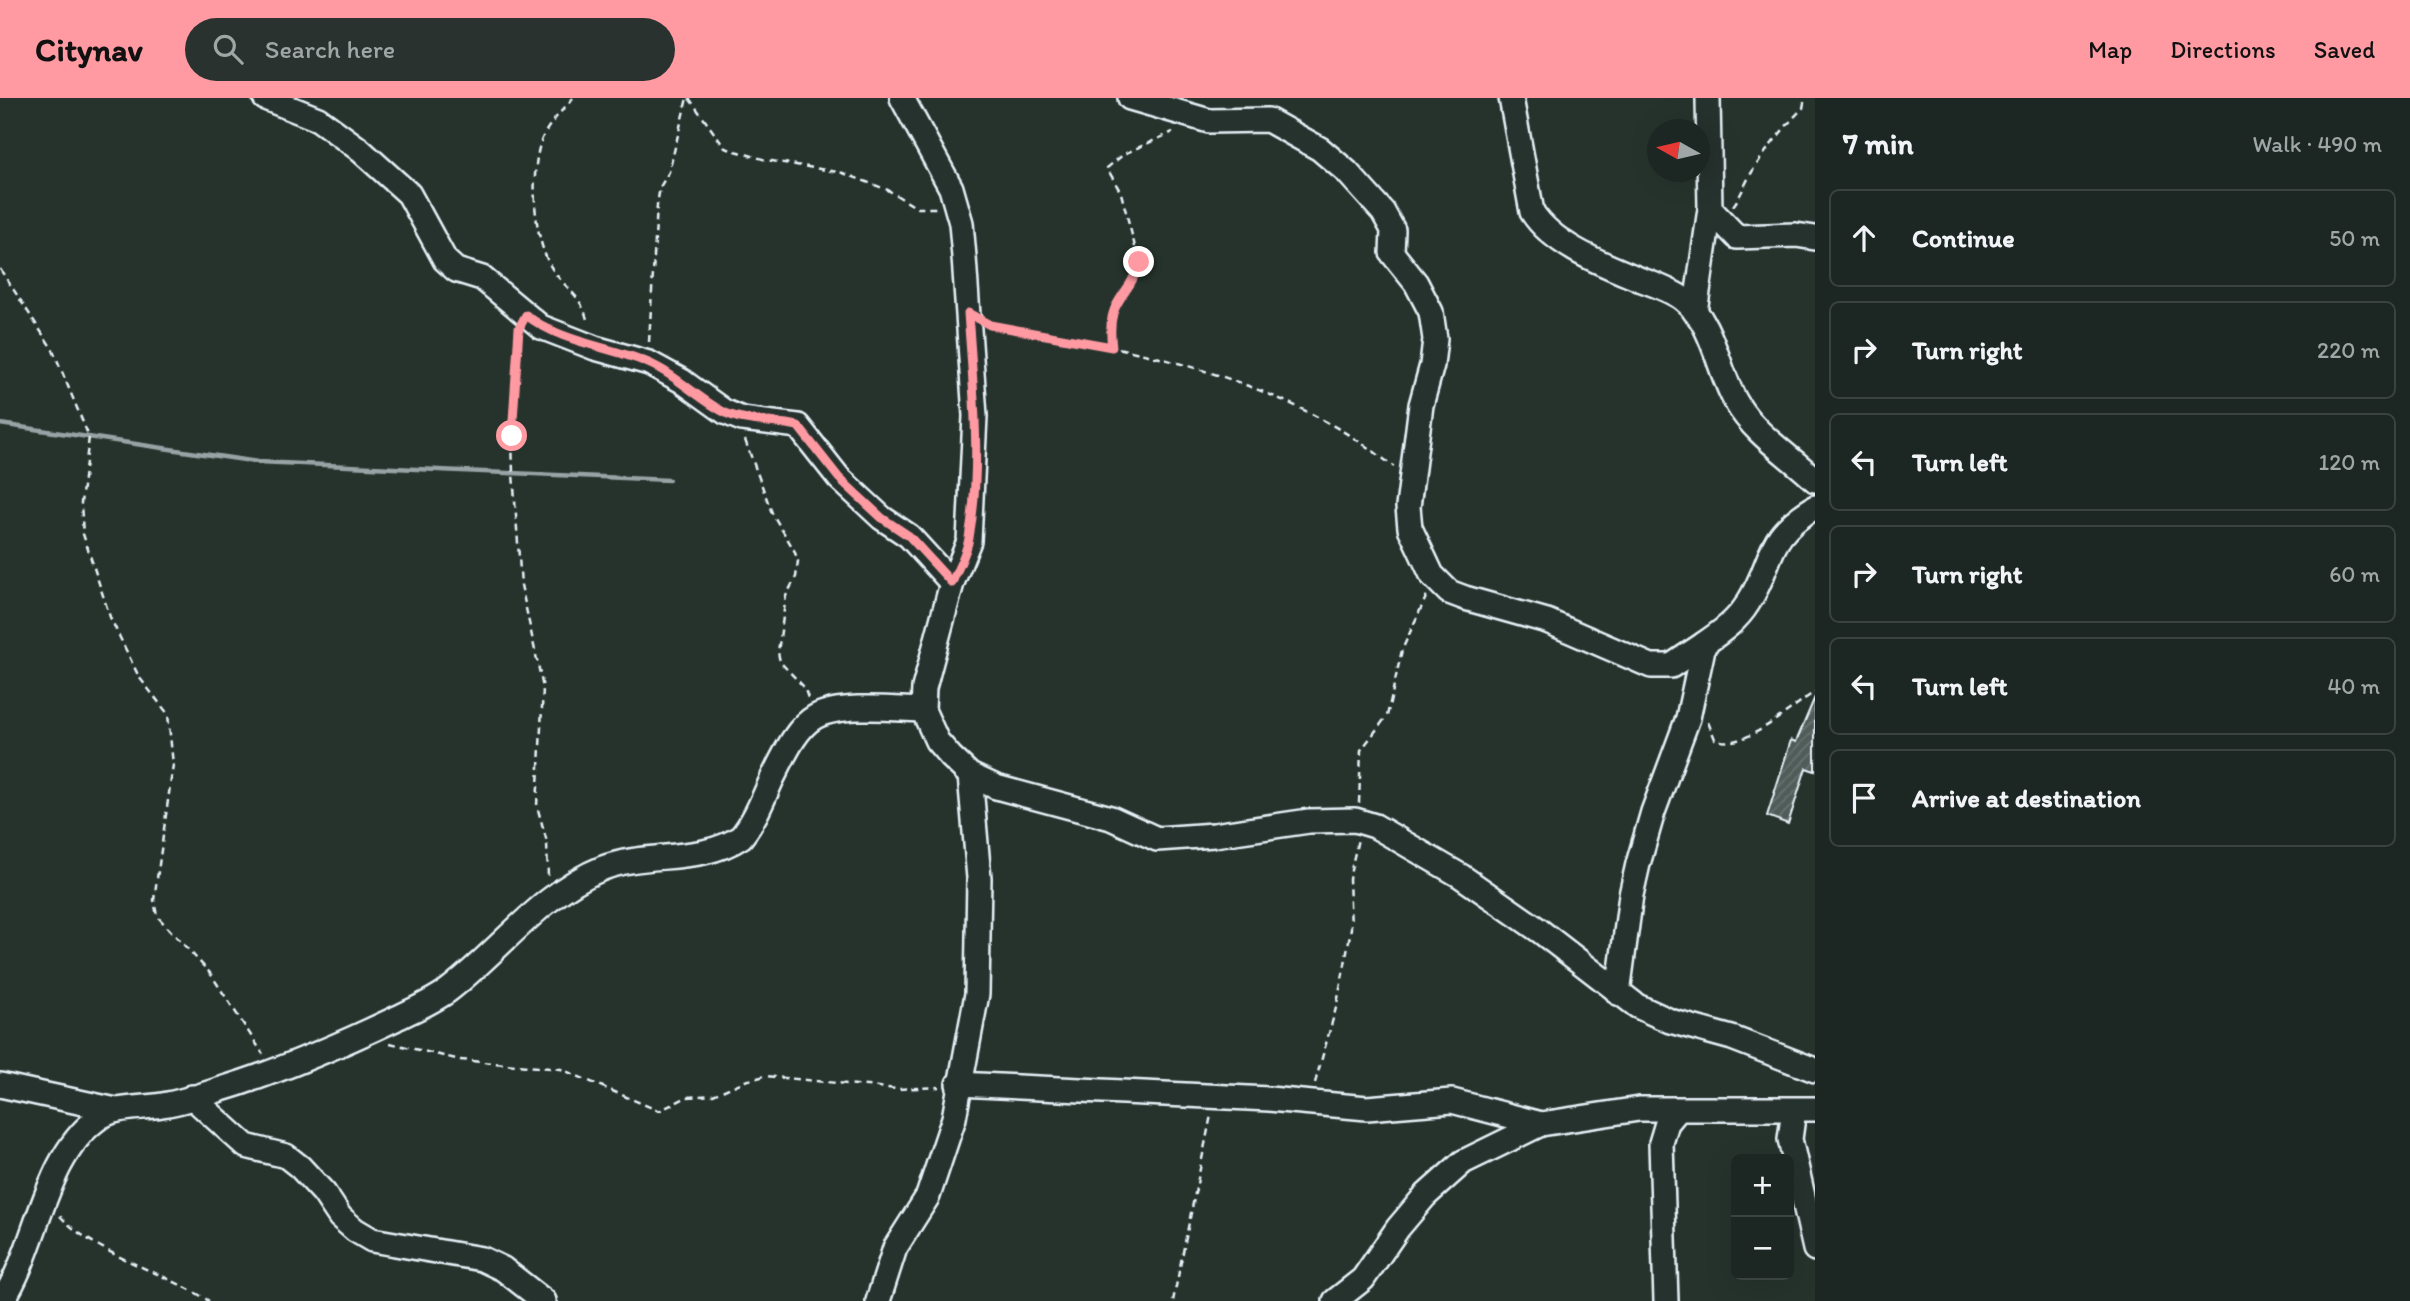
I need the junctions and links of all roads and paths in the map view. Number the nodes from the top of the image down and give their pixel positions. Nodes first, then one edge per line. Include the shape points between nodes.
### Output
1 (265, 98) edge
2 (573, 98) edge
3 (688, 98) edge
4 (902, 98) edge
5 (1130, 98) edge
6 (1511, 98) edge
7 (1708, 98) edge
8 (1805, 98) edge
9 (1209, 121) junction
10 (956, 207) junction
11 (1716, 214) junction
12 (1815, 238) edge
13 (0, 269) edge
14 (1695, 312) junction
15 (968, 313) junction
16 (526, 315) junction
17 (1112, 347) junction
18 (595, 348) junction
19 (649, 363) junction
20 (742, 419) junction
21 (1815, 480) edge
22 (1410, 481) junction
23 (1815, 507) edge
24 (1432, 575) junction
25 (952, 583) junction
26 (1704, 644) junction
27 (1815, 692) edge
28 (1691, 704) junction
29 (923, 710) junction
30 (814, 718) junction
31 (970, 775) junction
32 (1359, 821) junction
33 (552, 898) junction
34 (1618, 993) junction
35 (365, 1032) junction
36 (1815, 1070) edge
37 (273, 1072) junction
38 (958, 1084) junction
39 (0, 1085) edge
40 (192, 1097) junction
41 (1209, 1098) junction
42 (1310, 1103) junction
43 (1805, 1109) edge
44 (116, 1110) junction
45 (1677, 1111) junction
46 (1541, 1124) junction
47 (48, 1195) junction
48 (1815, 1249) edge
49 (2, 1301) edge
50 (209, 1301) edge
51 (544, 1301) edge
52 (878, 1301) edge
53 (1172, 1301) edge
54 (1335, 1301) edge
55 (1666, 1301) edge

1 - 16 street via 318,119 359,149 410,194 444,260 456,270 482,278
2 - 18 path via 542,139 535,213 543,253 552,270 575,293
3 - 10 path via 725,148 843,173 888,190 917,208
3 - 19 path via 657,205
4 - 10 street
5 - 9 street
6 - 14 street via 1532,212 1541,226 1601,261 1682,298
7 - 11 street
8 - 11 path via 1803,108 1758,161 1736,202
9 - 17 path via 1124,154 1107,168 1121,193 1139,262 1134,278 1113,307
9 - 22 street via 1268,120 1320,149 1384,212 1393,230 1392,253 1431,312 1435,339
10 - 15 street
11 - 12 street via 1737,237
11 - 14 street
13 - 37 path via 52,350 89,437 81,503 83,534 110,617 139,677 168,714 173,765 154,900 157,916 210,973
14 - 21 street via 1748,421
15 - 17 path via 990,325
15 - 25 street via 975,416 973,492 969,541
16 - 18 street via 541,327
16 - 33 path via 519,328 516,360 513,473 521,585 543,688 537,806 547,842 545,868
17 - 22 path via 1227,378 1292,405 1344,431
18 - 19 street
19 - 20 street
20 - 25 street via 798,426 845,485 909,536
20 - 30 path via 746,444 772,513 798,561 782,616 780,662 804,687
22 - 24 street via 1410,528
23 - 26 street via 1790,522 1775,541 1748,603 1729,626
24 - 26 street via 1449,592 1547,621 1651,666 1671,666
24 - 32 path via 1426,603 1402,650 1387,716 1361,750
25 - 29 street via 924,688
26 - 28 street
27 - 28 path via 1764,727 1724,743 1715,739 1707,721
28 - 34 street via 1630,895
29 - 30 street via 862,709
29 - 31 street via 937,741
30 - 33 street via 779,764 741,836 731,843 604,867
31 - 32 street via 996,787 1111,818 1157,839 1309,821
31 - 38 street via 979,878 978,972
32 - 34 street via 1396,836 1461,876
32 - 42 path via 1349,879 1351,914 1345,964
33 - 35 street via 448,991
34 - 36 street via 1671,1021 1732,1038
35 - 37 street
35 - 38 path via 386,1042 460,1060 561,1069 659,1111 687,1097 712,1095 765,1076 898,1089
37 - 40 street
38 - 41 street
38 - 52 street via 954,1118 928,1196 895,1248
39 - 44 street
40 - 44 street
40 - 51 street via 246,1146 286,1156 300,1167 355,1230 382,1242 482,1259
41 - 42 street
41 - 53 path via 1209,1139
42 - 46 street via 1367,1108 1452,1101
43 - 45 street
43 - 48 street via 1790,1139
44 - 47 street via 96,1119 78,1139 59,1165
45 - 46 street via 1628,1110
45 - 55 street via 1667,1123 1661,1143
46 - 54 street via 1463,1163 1425,1196 1363,1279
47 - 49 street via 24,1261
47 - 50 path via 71,1227 110,1252

